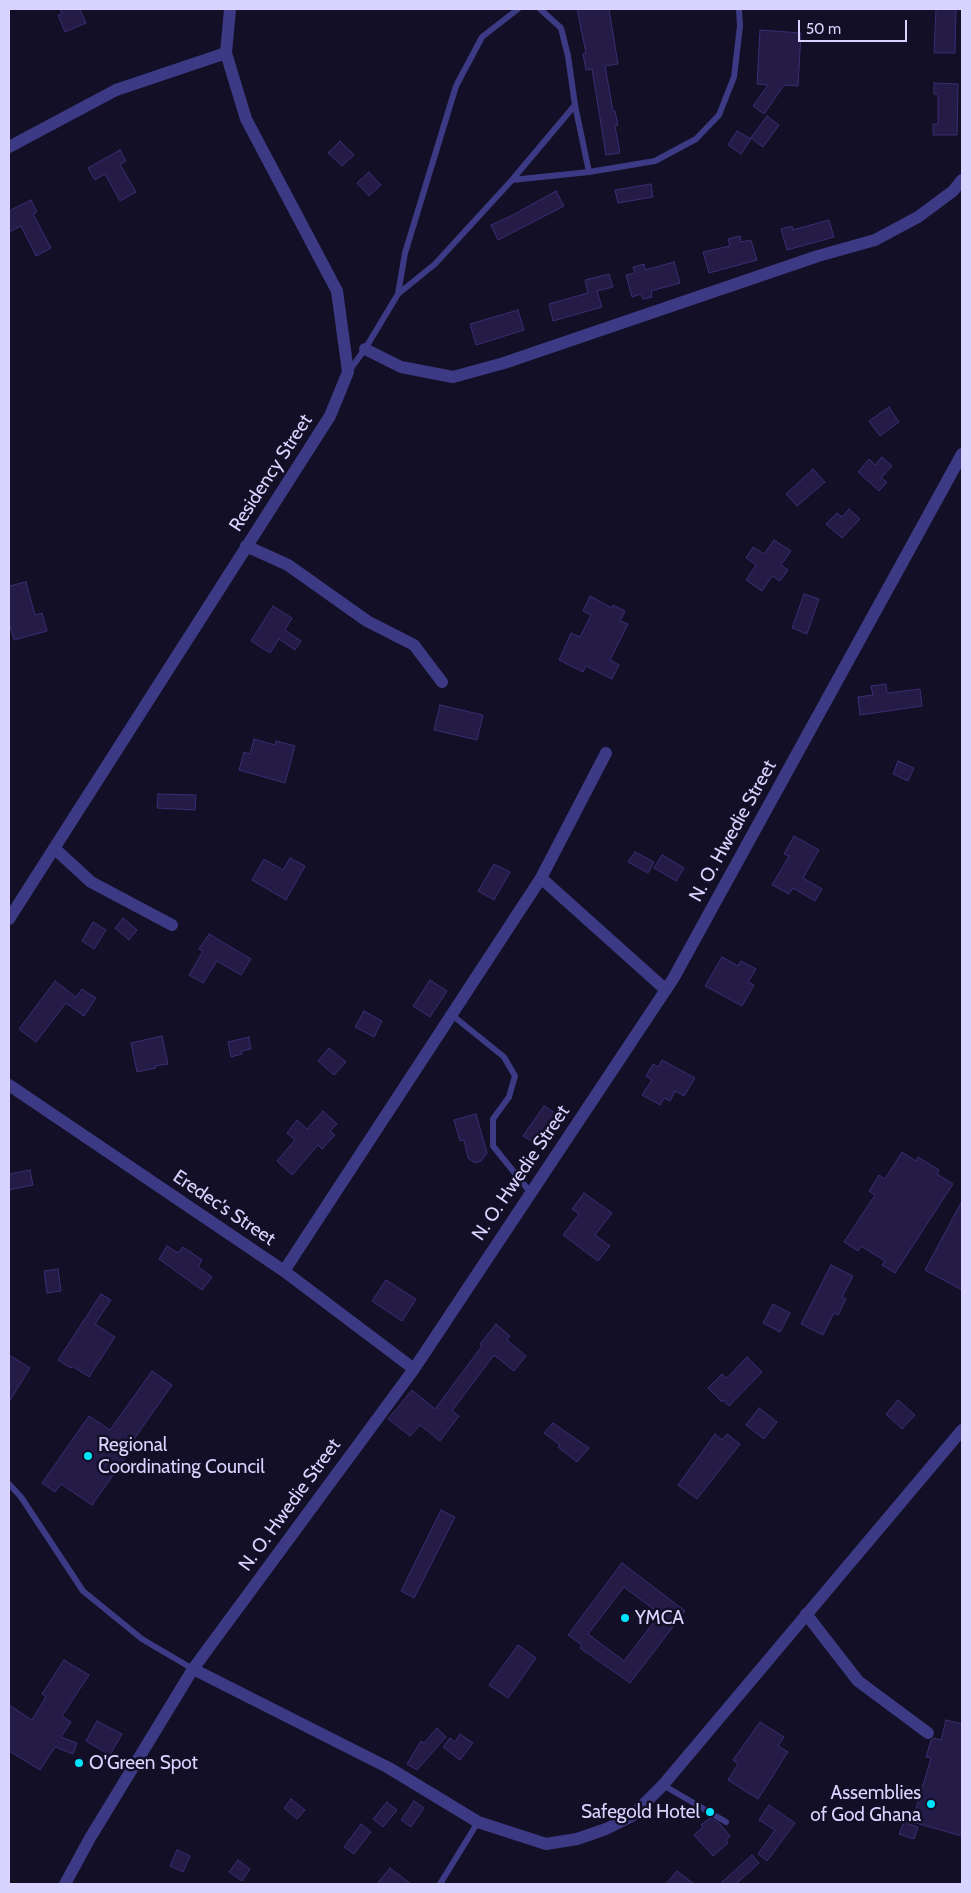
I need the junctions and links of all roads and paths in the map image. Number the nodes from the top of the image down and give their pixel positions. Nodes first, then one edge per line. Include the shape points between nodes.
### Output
1 (230, 9) edge
2 (518, 9) edge
3 (540, 9) edge
4 (739, 9) edge
5 (226, 53) junction
6 (575, 105) junction
7 (9, 147) edge
8 (589, 172) junction
9 (512, 180) junction
10 (962, 180) edge
11 (398, 294) junction
12 (365, 349) junction
13 (348, 372) junction
14 (962, 454) edge
15 (246, 546) junction
16 (442, 682) dead end
17 (606, 753) dead end
18 (54, 848) junction
19 (541, 878) junction
20 (9, 919) edge
21 (172, 925) dead end
22 (666, 990) junction
23 (452, 1015) junction
24 (9, 1085) edge
25 (531, 1193) junction
26 (284, 1271) junction
27 (414, 1368) junction
28 (962, 1430) edge
29 (9, 1484) edge
30 (806, 1614) junction
31 (193, 1669) junction
32 (928, 1733) dead end
33 (662, 1785) junction
34 (478, 1822) junction
35 (726, 1822) dead end
36 (65, 1884) edge
37 (440, 1884) edge

1 - 5 street, Residency Street
2 - 11 lane via 482,37 456,86 405,253
3 - 6 lane via 561,28
4 - 8 lane via 734,76 719,115 696,139 655,161
5 - 7 street via 116,90
5 - 13 street, Residency Street via 246,119 337,291
6 - 8 lane
6 - 9 lane
8 - 9 lane
9 - 11 lane via 435,264
10 - 12 street via 953,191 918,217 875,240 818,256 504,363 453,377 401,367
11 - 12 lane
12 - 13 lane
13 - 15 street, Residency Street via 330,416
14 - 22 street, N. O. Hwedie Street
15 - 16 street via 288,565 368,621 414,646
15 - 18 street, Residency Street
17 - 19 street
18 - 20 street, Residency Street
18 - 21 street via 92,882
19 - 22 street
19 - 23 street
22 - 25 street, N. O. Hwedie Street
23 - 25 lane via 504,1057 515,1076 509,1097 493,1119 493,1146
23 - 26 street
24 - 26 street, Eredec's Street
25 - 27 street, N. O. Hwedie Street
26 - 27 street, Eredec's Street
27 - 31 street, N. O. Hwedie Street
28 - 30 street
29 - 31 lane via 83,1591 142,1639
30 - 32 street via 858,1681
30 - 33 street
31 - 34 street via 389,1768
31 - 36 street, N. O. Hwedie Street
33 - 34 street via 632,1816 577,1839 546,1844
33 - 35 lane
34 - 37 lane

